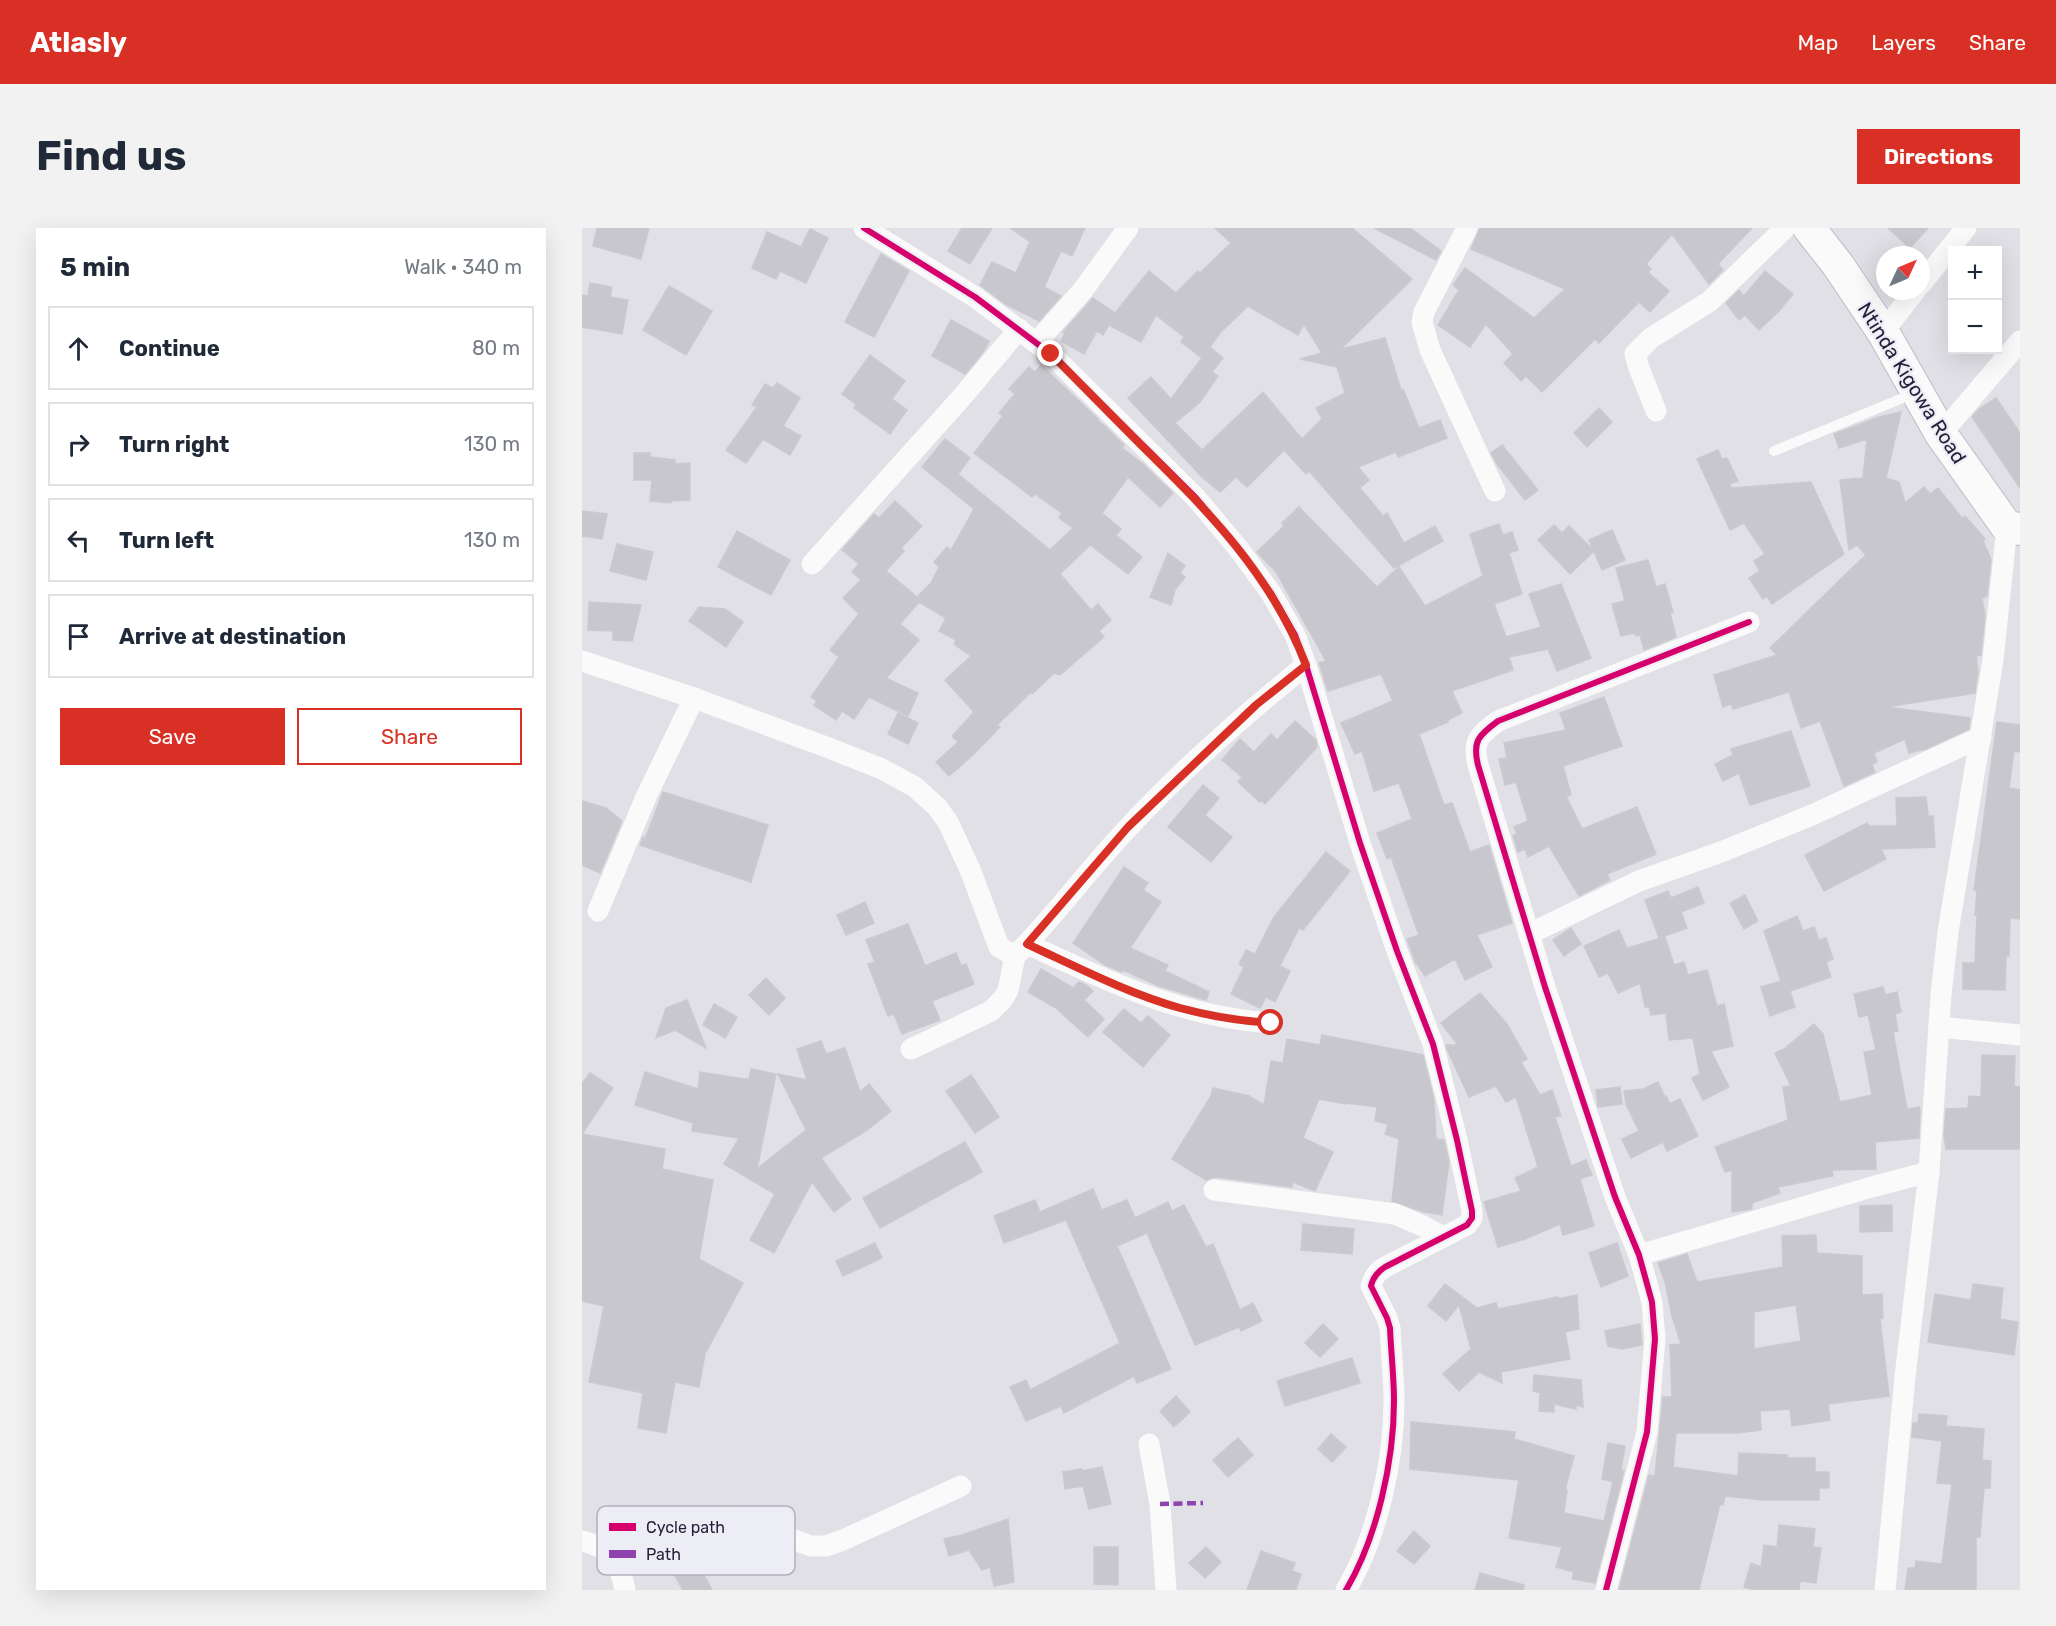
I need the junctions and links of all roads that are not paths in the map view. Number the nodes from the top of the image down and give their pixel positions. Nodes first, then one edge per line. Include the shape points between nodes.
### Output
1 (864, 228) edge
2 (1128, 228) edge
3 (1467, 228) edge
4 (1966, 228) edge
5 (1805, 229) edge
6 (1930, 273) edge
7 (1908, 300) edge
8 (1019, 329) junction
9 (1883, 332) junction
10 (2020, 341) edge
11 (1037, 342) junction
12 (1918, 392) junction
13 (1656, 411) dead end
14 (1941, 434) junction
15 (1774, 451) dead end
16 (1495, 491) dead end
17 (2013, 528) edge
18 (812, 564) dead end
19 (1749, 622) dead end
20 (582, 661) edge
21 (1306, 665) junction
22 (694, 698) junction
23 (1981, 737) junction
24 (598, 911) dead end
25 (1529, 934) junction
26 (1021, 950) junction
27 (1271, 1023) dead end
28 (1939, 1027) junction
29 (2020, 1035) edge
30 (911, 1049) dead end
31 (1929, 1172) junction
32 (1214, 1190) dead end
33 (1443, 1238) junction
34 (1639, 1255) junction
35 (1149, 1444) dead end
36 (961, 1486) dead end
37 (582, 1541) edge
38 (795, 1541) edge
39 (597, 1547) edge
40 (620, 1575) edge
41 (625, 1590) edge
42 (1166, 1590) edge
43 (1346, 1590) edge
44 (1606, 1590) edge
45 (1885, 1590) edge

1 - 8 street
2 - 11 street via 1083,290
3 - 16 street via 1422,322 1430,350
4 - 6 street
5 - 9 street, Ntinda Kigowa Road
5 - 13 street via 1710,301 1651,338 1635,354
7 - 9 street
8 - 11 street
8 - 18 street
9 - 12 street, Ntinda Kigowa Road
10 - 14 street
11 - 21 street via 1196,498 1238,548 1271,593
12 - 14 street, Ntinda Kigowa Road
12 - 15 lane
14 - 17 street, Ntinda Kigowa Road
17 - 23 street
19 - 25 street via 1498,722 1476,741 1478,765
20 - 22 street
21 - 26 street via 1256,705 1128,827
21 - 33 street via 1360,843 1433,1044 1457,1140 1473,1211 1467,1225
22 - 24 street via 646,797
22 - 26 street via 882,769 915,787 948,822 999,947
23 - 25 street via 1812,815 1639,881
23 - 28 street via 1948,932
25 - 34 street via 1615,1197
26 - 27 street via 1180,1008
26 - 30 street via 1008,990 992,1011
28 - 29 street
28 - 31 street
31 - 34 street
31 - 45 street
32 - 33 street via 1395,1214
33 - 43 street via 1385,1267 1371,1286 1390,1328 1393,1445 1377,1517
34 - 44 street via 1652,1302 1654,1363 1644,1442
35 - 42 street via 1160,1504
36 - 38 street via 826,1546
37 - 39 street
40 - 41 street

